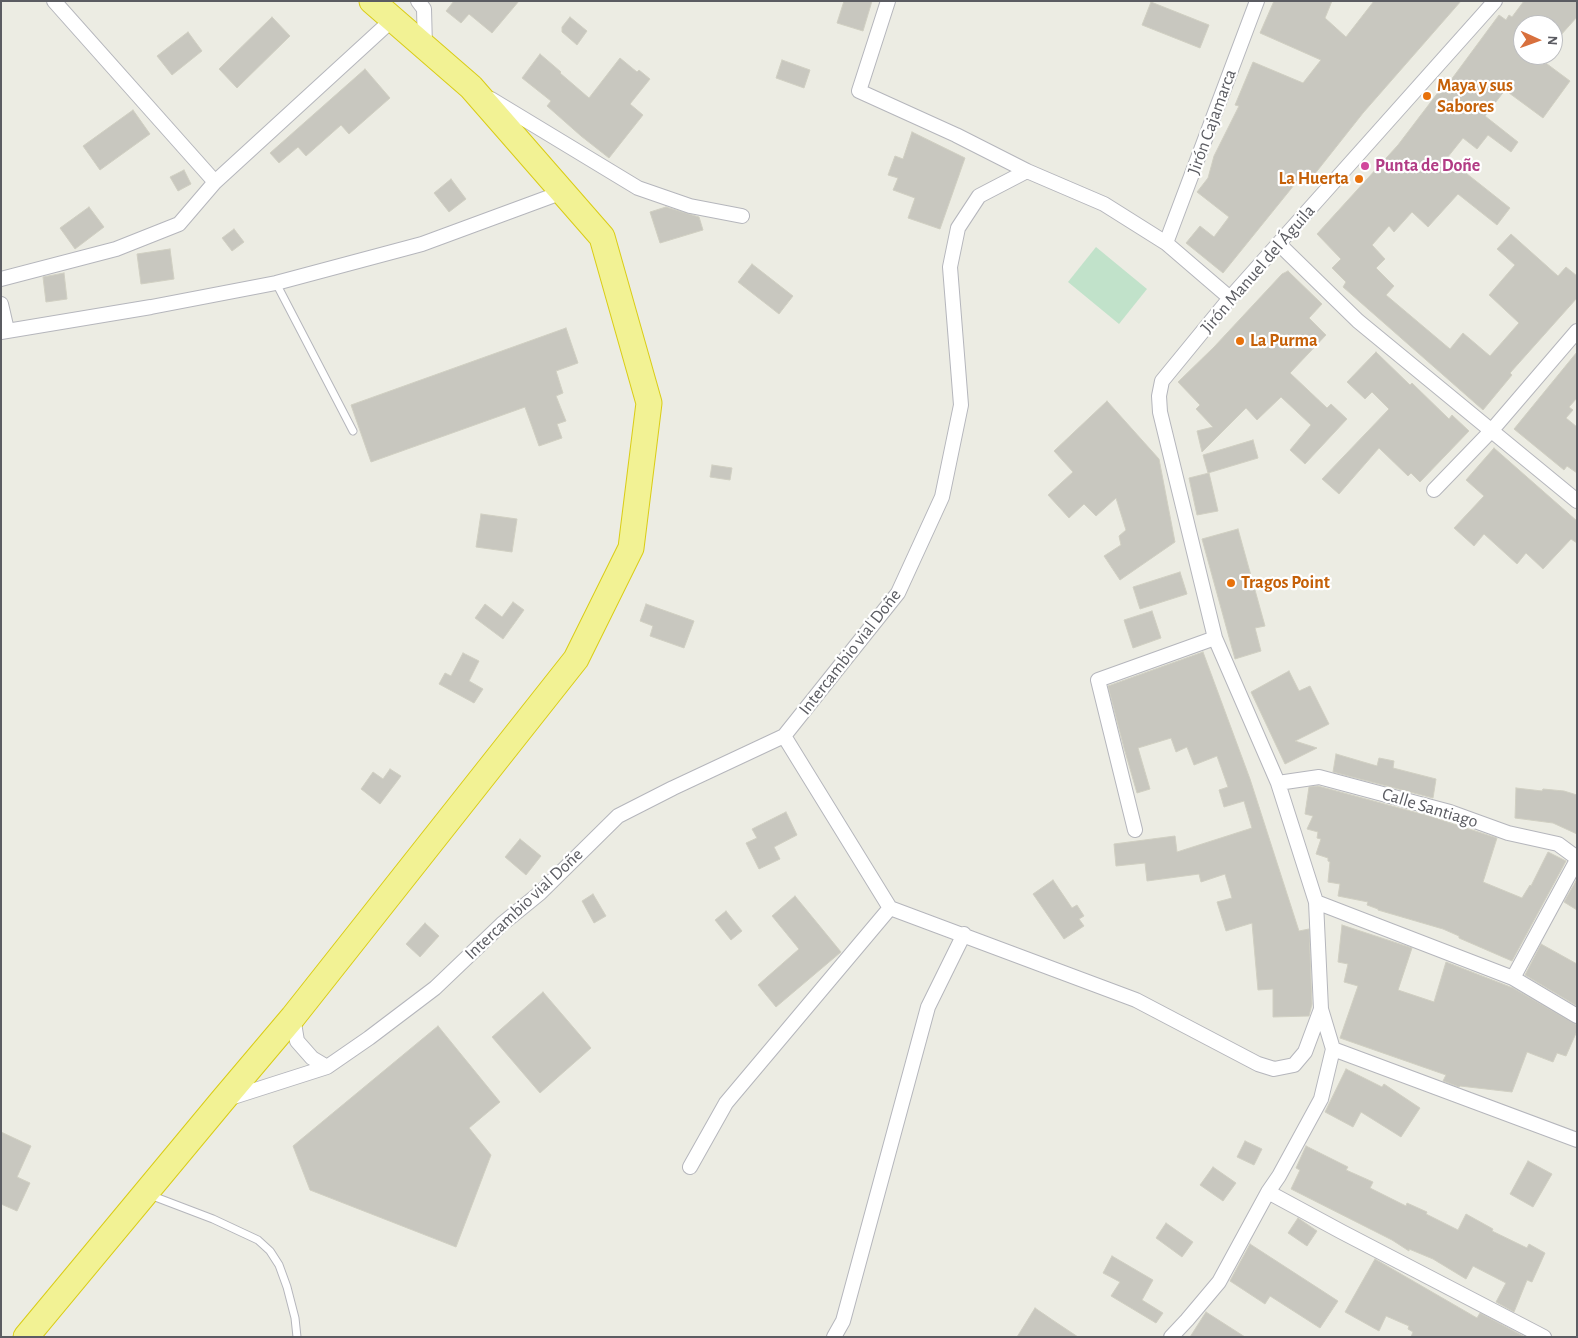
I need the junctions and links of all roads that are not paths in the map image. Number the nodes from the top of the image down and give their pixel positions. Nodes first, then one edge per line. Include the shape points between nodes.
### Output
1 (54, 1) edge
2 (372, 1) edge
3 (418, 1) edge
4 (888, 1) edge
5 (1257, 1) edge
6 (1495, 1) edge
7 (393, 19) junction
8 (425, 47) junction
9 (471, 87) junction
10 (1027, 171) junction
11 (215, 182) junction
12 (563, 192) junction
13 (742, 216) dead end
14 (1166, 243) junction
15 (1279, 244) junction
16 (1, 279) edge
17 (276, 283) junction
18 (1230, 298) junction
19 (1, 304) edge
20 (4, 331) edge
21 (1577, 331) edge
22 (1492, 430) junction
23 (353, 431) dead end
24 (1434, 490) dead end
25 (1577, 501) edge
26 (1215, 638) junction
27 (784, 736) junction
28 (1278, 784) junction
29 (1135, 830) dead end
30 (1577, 859) edge
31 (1316, 902) junction
32 (890, 908) junction
33 (964, 934) junction
34 (1513, 978) junction
35 (1321, 1009) junction
36 (1577, 1016) edge
37 (294, 1017) junction
38 (1333, 1050) junction
39 (327, 1067) junction
40 (222, 1101) junction
41 (1577, 1140) edge
42 (690, 1167) dead end
43 (1268, 1192) junction
44 (145, 1193) junction
45 (26, 1337) edge
46 (297, 1337) edge
47 (834, 1337) edge
48 (1171, 1337) edge
49 (1544, 1337) edge

1 - 11 street
2 - 7 highway
3 - 8 street via 424,9
4 - 10 street via 859,91
5 - 14 street, Jirón Cajamarca
6 - 15 street, Jirón Manuel del Águila
7 - 8 highway
7 - 11 street
8 - 9 highway
9 - 12 highway
9 - 13 street via 638,188 690,206
10 - 14 street via 1104,204
10 - 27 street, Intercambio vial Doñe via 979,196 958,228 950,267 962,405 942,497 898,593
11 - 16 street via 179,224 116,249
12 - 17 street via 422,244
12 - 37 highway via 602,237 649,404 631,548 576,660
14 - 18 street
15 - 18 street, Jirón Manuel del Águila
15 - 22 street via 1358,321
17 - 20 street
17 - 23 lane
18 - 26 street, Jirón Manuel del Águila via 1162,381 1159,396 1160,412
19 - 20 street
21 - 22 street
22 - 24 street
22 - 25 street
26 - 28 street
26 - 29 street via 1098,680
27 - 32 street
27 - 39 street, Intercambio vial Doñe via 618,816 435,988
28 - 30 street, Calle Santiago via 1319,777 1450,812 1508,833 1558,844
28 - 31 street
30 - 34 street
31 - 34 street
31 - 35 street
32 - 33 street
32 - 42 street via 726,1103
33 - 35 street via 1136,1000 1258,1064 1274,1069 1294,1065 1305,1052
33 - 47 street via 928,1007 843,1321
34 - 36 street
35 - 38 street
37 - 39 street via 297,1041 312,1058
37 - 40 highway
38 - 41 street
38 - 43 street via 1321,1099 1280,1176
39 - 40 street, Intercambio vial Doñe
40 - 44 highway
43 - 48 street via 1219,1282
43 - 49 street
44 - 45 highway
44 - 46 lane via 213,1219 258,1240 270,1251 287,1287

